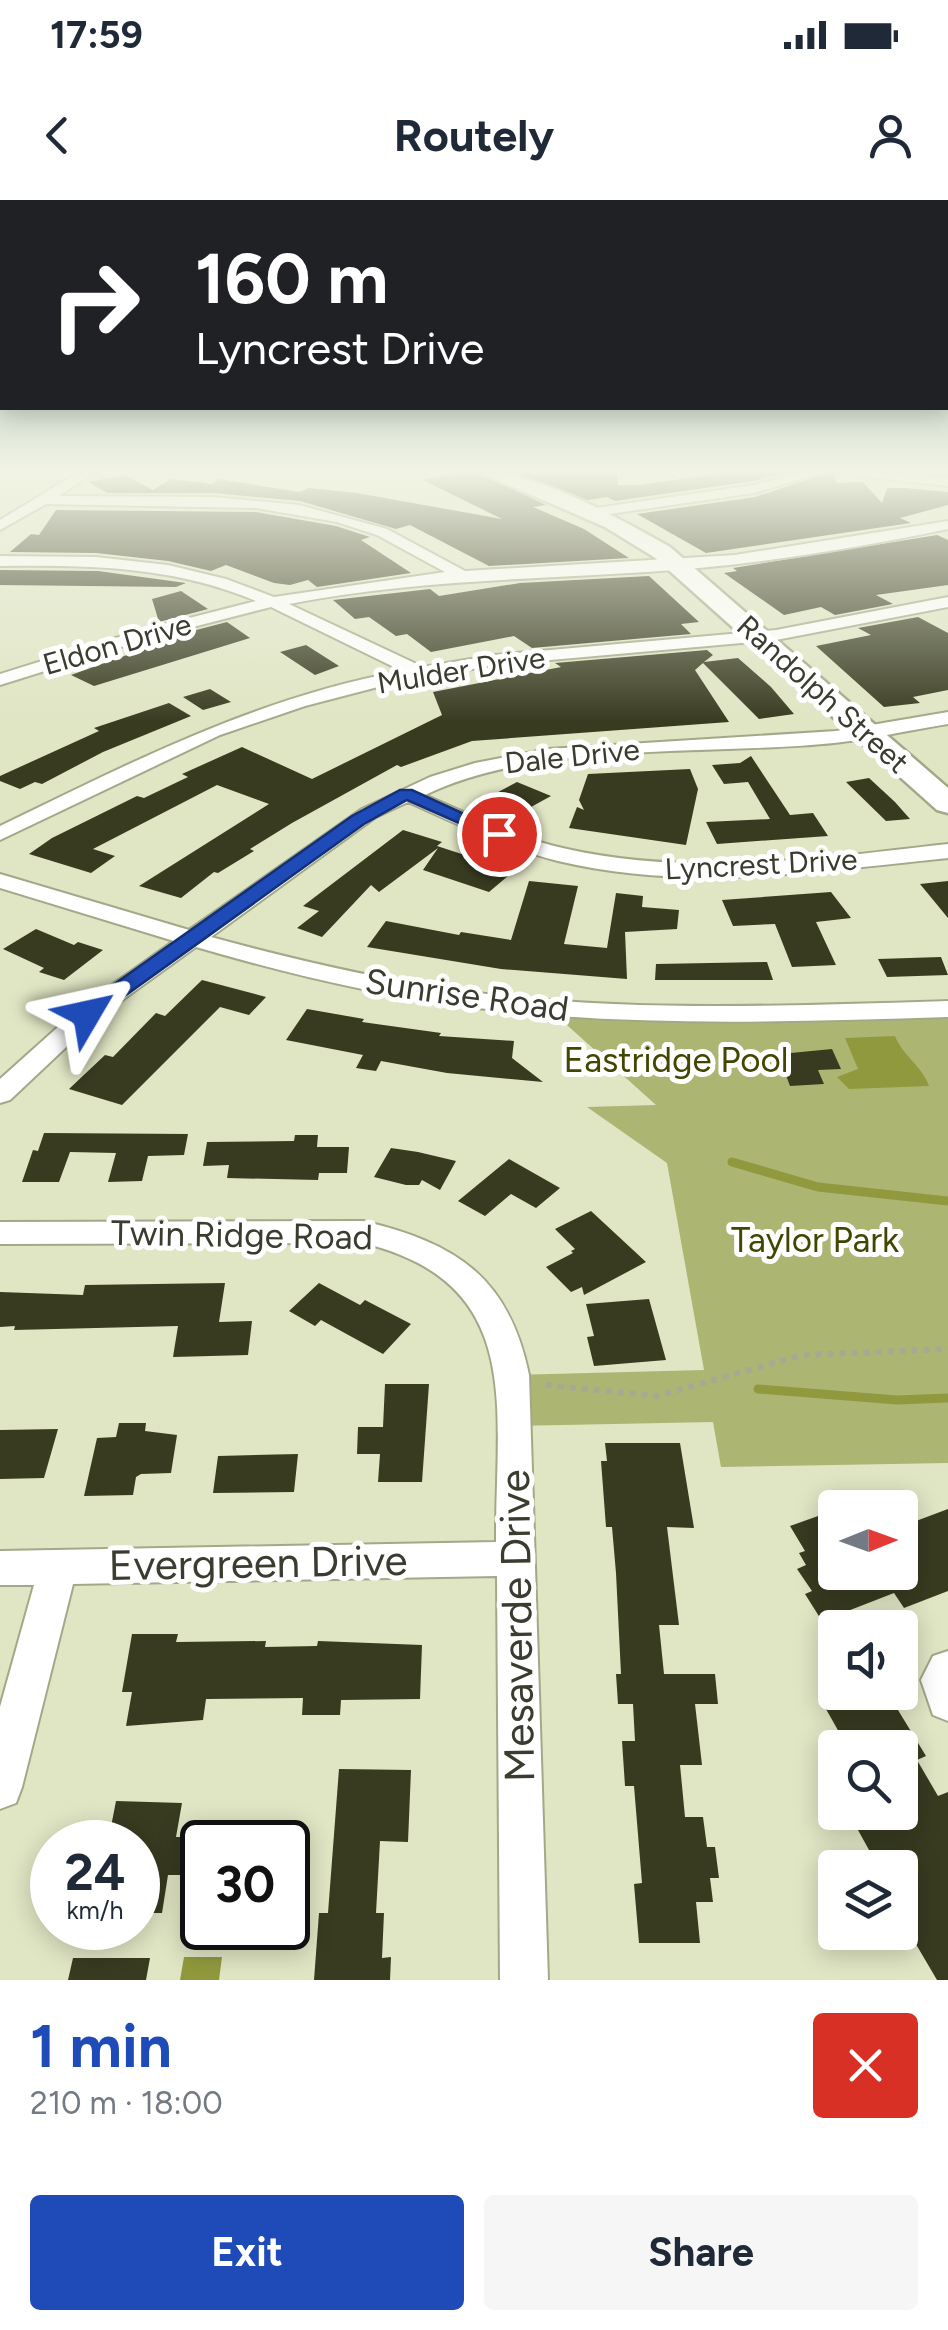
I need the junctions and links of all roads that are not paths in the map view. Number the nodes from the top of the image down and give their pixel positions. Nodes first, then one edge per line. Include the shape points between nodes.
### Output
1 (426, 555) edge
2 (664, 555) edge
3 (755, 555) edge
4 (0, 562) edge
5 (678, 565) junction
6 (463, 576) junction
7 (948, 602) edge
8 (270, 604) junction
9 (760, 637) junction
10 (419, 672) junction
11 (0, 680) edge
12 (948, 718) edge
13 (866, 732) junction
14 (406, 794) junction
15 (948, 804) edge
16 (0, 834) edge
17 (948, 851) edge
18 (0, 880) edge
19 (192, 938) junction
20 (948, 1009) edge
21 (0, 1094) edge
22 (0, 1233) edge
23 (471, 1284) joint
24 (516, 1560) junction
25 (58, 1567) junction
26 (0, 1568) edge
27 (948, 1670) edge
28 (948, 1701) edge
29 (0, 1787) edge
30 (524, 1980) edge

1 - 6 street
2 - 5 street, Randolph Street
3 - 5 street, Eldon Drive
4 - 8 street via 155,568 212,580
5 - 6 street, Eldon Drive
5 - 9 street, Randolph Street
6 - 8 street, Eldon Drive
7 - 9 street, Mulder Drive
8 - 10 street
8 - 11 street, Eldon Drive
9 - 10 street, Mulder Drive
9 - 13 street, Randolph Street
10 - 16 street, Mulder Drive via 213,731
12 - 13 street, Dale Drive
13 - 14 street, Dale Drive via 548,755 482,767
13 - 15 street, Randolph Street
14 - 17 street, Lyncrest Drive via 524,844 645,869 738,872
14 - 19 street, Dale Drive via 369,812
18 - 19 street, Sunrise Road
19 - 20 street, Sunrise Road via 350,980 510,1004 686,1015
19 - 21 street, Dale Drive via 64,1032
22 - 23 street, Twin Ridge Road via 346,1230 425,1251
23 - 24 street, Mesaverde Drive via 502,1327 510,1358
24 - 25 street, Evergreen Drive
24 - 30 street, Mesaverde Drive
25 - 26 street, Evergreen Drive
25 - 29 street
27 - 28 street via 942,1680

